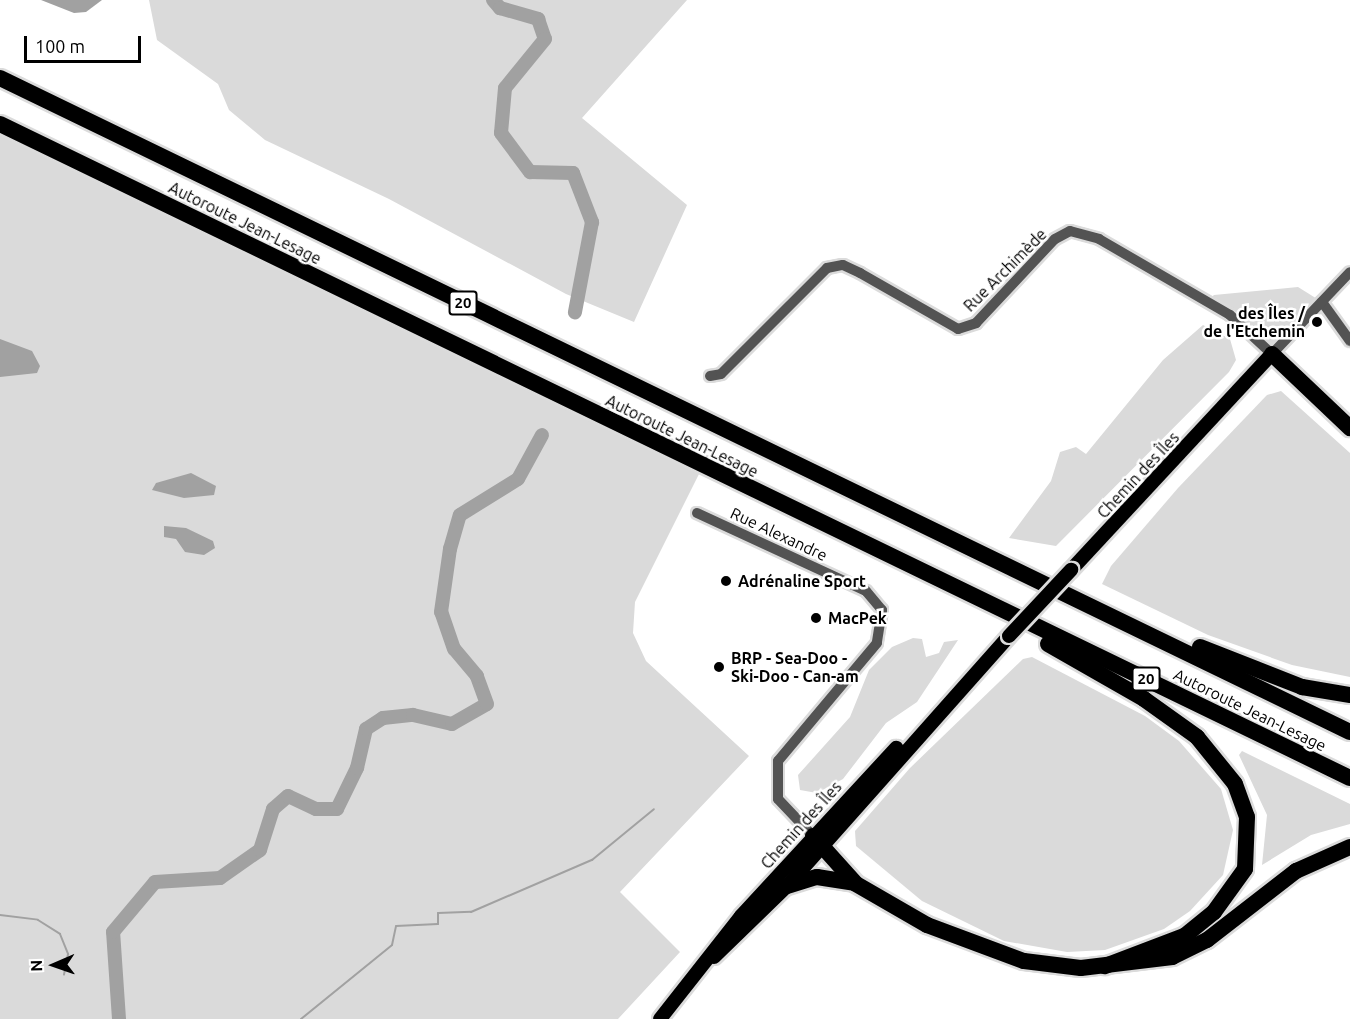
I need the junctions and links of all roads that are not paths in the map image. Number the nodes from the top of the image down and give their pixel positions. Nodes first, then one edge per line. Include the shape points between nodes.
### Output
1 (0, 78) edge
2 (0, 124) edge
3 (1350, 272) edge
4 (1322, 302) junction
5 (1350, 341) edge
6 (1272, 354) junction
7 (710, 376) dead end
8 (1350, 428) edge
9 (698, 513) dead end
10 (941, 582) junction
11 (1066, 594) junction
12 (1350, 695) edge
13 (1350, 732) edge
14 (1350, 778) edge
15 (819, 842) junction
16 (1350, 847) edge
17 (856, 884) junction
18 (787, 886) junction
19 (893, 905) junction
20 (714, 957) junction
21 (1105, 966) junction
22 (660, 1019) edge

1 - 11 highway, Autoroute Jean-Lesage / 20
2 - 10 highway, Autoroute Jean-Lesage / 20
3 - 4 street, Chemin des Îles
4 - 5 street
4 - 6 street, Chemin des Îles
6 - 7 street, Rue Archimède via 1230,315 1099,239 1070,231 1055,239 975,323 958,329 860,273 843,266 827,268 721,374
6 - 8 highway
6 - 15 main road, Chemin des Îles, bridge
9 - 15 street, Rue Alexandre via 866,591 882,610 877,643 778,761 778,799
10 - 14 highway, Autoroute Jean-Lesage / 20
10 - 21 highway via 1179,723 1225,768 1244,803 1249,845 1245,869 1232,893 1184,936
11 - 12 highway via 1092,600 1253,670 1302,687
11 - 13 highway, Autoroute Jean-Lesage / 20
15 - 17 highway
15 - 18 main road, Chemin des Îles
15 - 19 highway
15 - 20 main road, Chemin des Îles via 741,916
16 - 21 highway via 1296,871 1190,949 1143,964
17 - 18 highway via 818,877
17 - 19 highway
18 - 20 main road, Chemin des Îles
19 - 21 highway via 936,929 1014,958 1063,967
20 - 22 main road, Chemin des Îles

